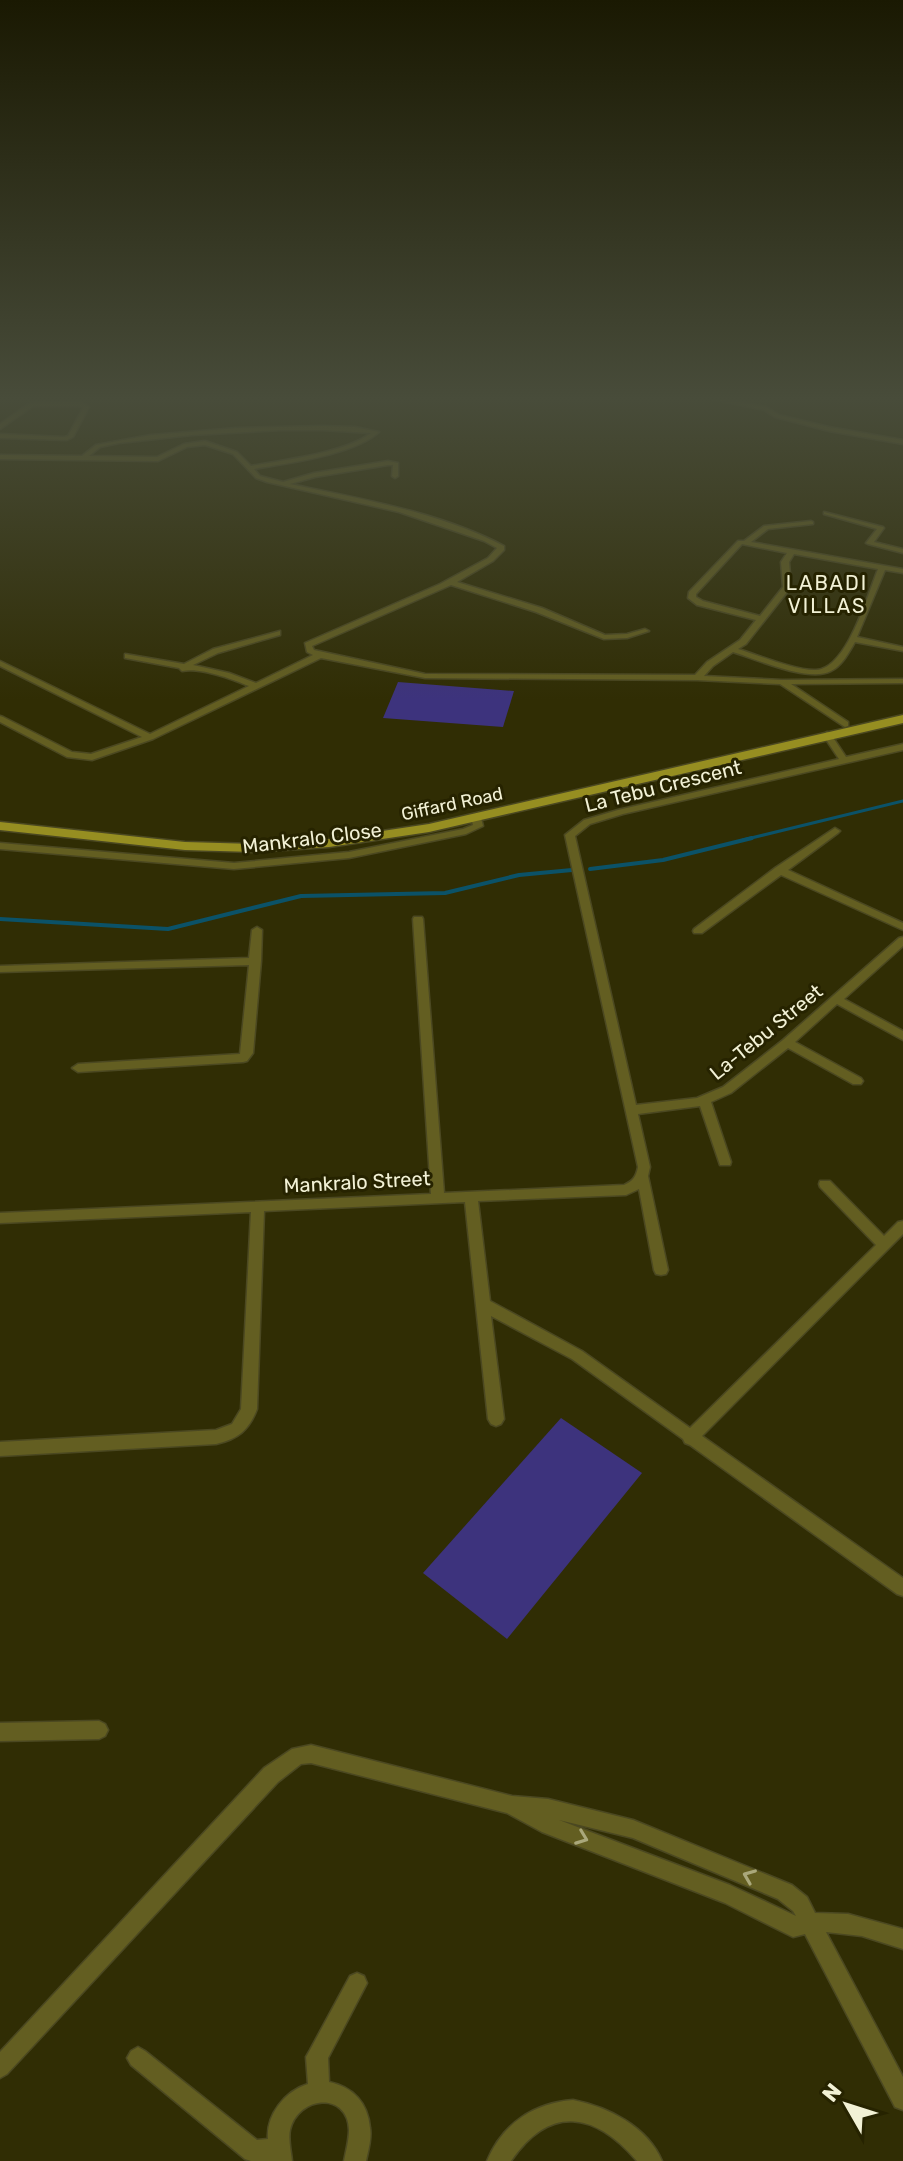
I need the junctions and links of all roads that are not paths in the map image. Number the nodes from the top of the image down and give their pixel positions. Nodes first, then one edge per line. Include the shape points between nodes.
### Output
1 (351, 499) edge
2 (826, 513) dead end
3 (811, 523) dead end
4 (747, 542) junction
5 (792, 551) junction
6 (903, 551) edge
7 (882, 567) junction
8 (903, 571) edge
9 (449, 582) junction
10 (761, 619) junction
11 (645, 631) dead end
12 (277, 633) dead end
13 (853, 639) junction
14 (903, 649) edge
15 (734, 650) junction
16 (320, 655) junction
17 (128, 656) dead end
18 (0, 663) edge
19 (182, 669) junction
20 (697, 678) junction
21 (903, 681) edge
22 (782, 682) junction
23 (256, 686) junction
24 (903, 712) edge
25 (0, 719) edge
26 (903, 719) edge
27 (845, 724) junction
28 (827, 735) junction
29 (150, 737) junction
30 (903, 747) edge
31 (843, 759) junction
32 (0, 816) edge
33 (476, 818) junction
34 (0, 826) edge
35 (835, 831) dead end
36 (0, 846) edge
37 (779, 870) junction
38 (418, 919) dead end
39 (903, 927) edge
40 (257, 930) dead end
41 (698, 931) dead end
42 (903, 940) edge
43 (256, 961) junction
44 (0, 969) edge
45 (836, 999) junction
46 (903, 1036) edge
47 (787, 1043) junction
48 (78, 1068) dead end
49 (857, 1081) dead end
50 (704, 1100) junction
51 (633, 1110) junction
52 (725, 1162) dead end
53 (643, 1178) junction
54 (825, 1184) dead end
55 (471, 1197) junction
56 (438, 1198) junction
57 (258, 1208) junction
58 (0, 1218) edge
59 (903, 1226) edge
60 (884, 1245) junction
61 (661, 1270) dead end
62 (484, 1305) junction
63 (496, 1419) dead end
64 (690, 1438) junction
65 (0, 1449) edge
66 (900, 1581) edge
67 (99, 1730) dead end
68 (0, 1732) edge
69 (512, 1805) junction
70 (809, 1921) junction
71 (903, 1939) edge
72 (357, 1983) dead end
73 (138, 2058) dead end
74 (0, 2067) edge
75 (319, 2089) junction
76 (901, 2093) edge
77 (280, 2155) edge
78 (355, 2161) edge
79 (498, 2161) edge
80 (651, 2161) edge

1 - 9 street via 401,510 501,548
2 - 6 street via 881,528 870,543
3 - 4 street via 766,527
4 - 5 street
4 - 10 street via 737,543 692,594 700,603
5 - 7 street
5 - 10 street via 785,562 787,587
7 - 8 street
7 - 13 street
9 - 11 street via 604,637
9 - 16 street via 308,645
10 - 15 street
12 - 19 street via 230,646
13 - 14 street
13 - 15 street via 831,668 816,673
15 - 20 street
16 - 20 street via 425,676
16 - 23 street
17 - 19 street
18 - 29 street
19 - 23 street
20 - 22 street
21 - 22 street
22 - 27 street
23 - 29 street
24 - 27 main road, Giffard Road
25 - 29 street via 81,758
26 - 28 main road, Giffard Road
27 - 32 main road, Giffard Road via 427,820 328,835 184,837
28 - 31 street
28 - 33 main road, Giffard Road
30 - 31 street, La Tebu Crescent
31 - 51 street, La Tebu Crescent via 587,822 570,835
33 - 34 main road, Giffard Road via 373,838 254,848 117,841
33 - 36 street, Mankralo Close via 478,826 466,831 349,855 234,866
35 - 37 street
37 - 39 street
37 - 41 street
38 - 56 street
40 - 43 street
42 - 45 street, La-Tebu Street
43 - 44 street
43 - 48 street via 243,1058
45 - 46 street
45 - 47 street, La-Tebu Street
47 - 49 street
47 - 50 street, La-Tebu Street via 740,1081
50 - 51 street, La-Tebu Street
50 - 52 street
51 - 53 street
53 - 55 street, Mankralo Street via 626,1190
53 - 61 street
54 - 60 street
55 - 56 street, Mankralo Street
55 - 62 street
56 - 57 street, Mankralo Street
57 - 58 street, Mankralo Street
57 - 65 street via 249,1409 240,1428 216,1437
59 - 60 street
60 - 64 street
62 - 63 street
62 - 64 street via 577,1355
64 - 66 street
67 - 68 street
69 -> 70 street via 542,1823 730,1895 793,1927
70 -> 69 street via 800,1904 777,1888 633,1829 548,1808
69 - 74 street via 298,1755 271,1775
70 - 71 street via 866,1926
70 - 76 street
72 - 75 street via 317,2057
73 - 77 street via 253,2151
75 - 77 street via 301,2096 288,2110 280,2128
75 - 78 street via 336,2091 350,2103 361,2144
79 - 80 street via 532,2123 572,2108 619,2126

